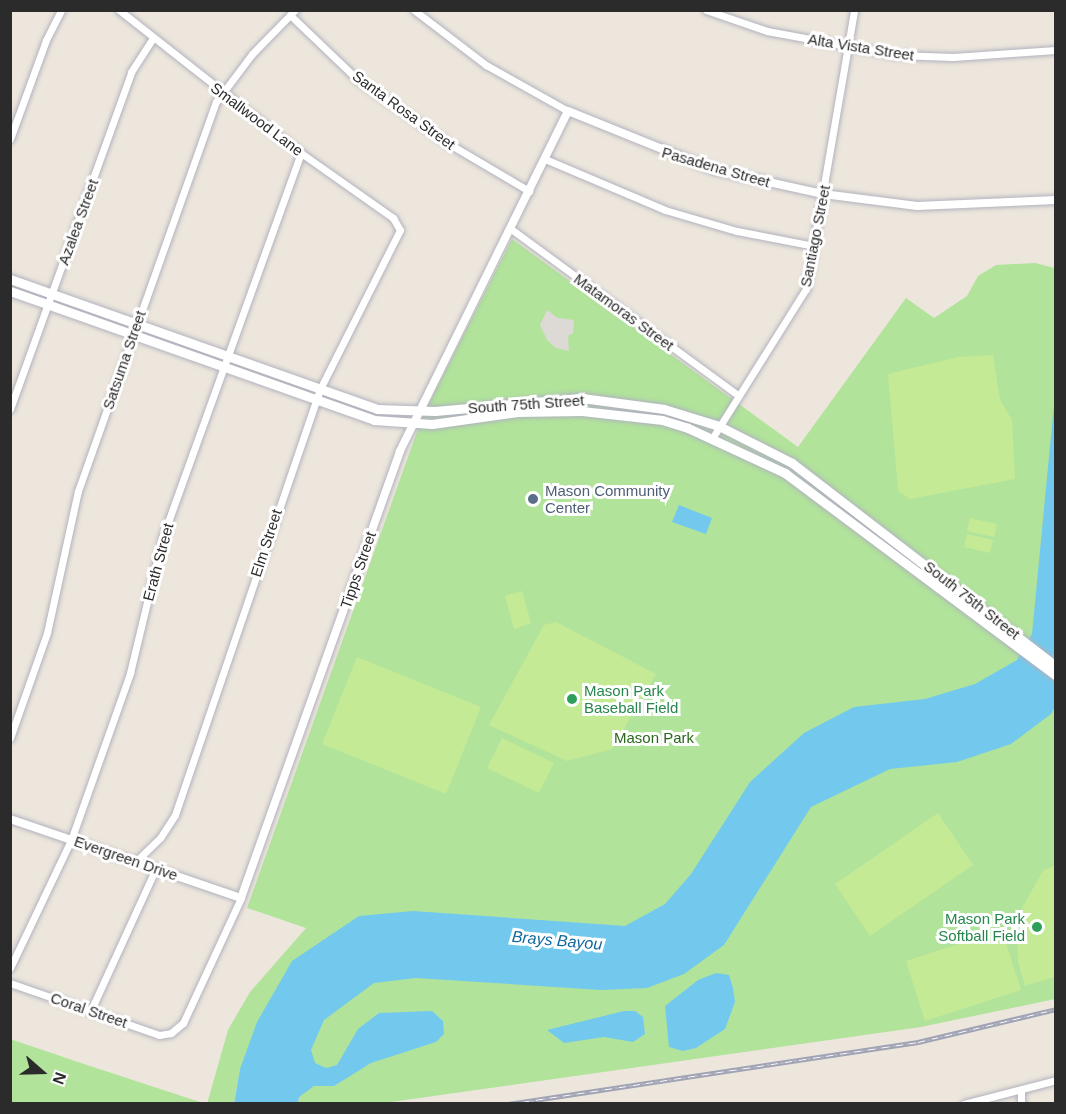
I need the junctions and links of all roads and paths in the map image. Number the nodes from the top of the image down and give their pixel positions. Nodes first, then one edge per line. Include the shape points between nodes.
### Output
1 (61, 10) edge
2 (119, 10) edge
3 (414, 10) edge
4 (706, 10) edge
5 (854, 10) edge
6 (292, 13) edge
7 (153, 39) junction
8 (848, 48) junction
9 (1056, 50) edge
10 (222, 92) junction
11 (568, 111) junction
12 (10, 139) edge
13 (301, 153) junction
14 (545, 159) junction
15 (529, 191) junction
16 (823, 194) junction
17 (1056, 200) edge
18 (396, 224) joint
19 (511, 229) junction
20 (814, 246) junction
21 (10, 279) edge
22 (10, 291) edge
23 (52, 294) junction
24 (48, 304) junction
25 (137, 324) junction
26 (133, 334) junction
27 (229, 355) junction
28 (225, 365) junction
29 (320, 389) junction
30 (738, 395) junction
31 (582, 398) junction
32 (316, 400) junction
33 (10, 410) edge
34 (419, 411) junction
35 (582, 411) junction
36 (412, 423) junction
37 (719, 426) junction
38 (713, 437) junction
39 (1009, 635) junction
40 (1056, 666) edge
41 (1056, 676) edge
42 (10, 738) edge
43 (10, 819) edge
44 (71, 840) junction
45 (135, 862) junction
46 (156, 868) junction
47 (241, 898) junction
48 (10, 968) edge
49 (10, 983) edge
50 (91, 1010) junction
51 (167, 1034) joint
52 (1056, 1080) edge
53 (1021, 1090) junction
54 (964, 1104) edge
55 (1021, 1104) edge

1 - 12 street
2 - 7 street, Smallwood Lane
3 - 11 street, Pasadena Street via 486,65
4 - 8 street, Alta Vista Street via 767,31
5 - 8 street, Santiago Street
6 - 10 street, Satsuma Street
6 - 15 street, Santa Rosa Street via 358,80 452,145
7 - 10 street, Smallwood Lane
7 - 23 street, Azalea Street via 131,72
8 - 9 street, Alta Vista Street via 953,57
8 - 16 street, Santiago Street
10 - 13 street, Smallwood Lane
10 - 25 street, Satsuma Street
11 - 14 street, Tipps Street
11 - 16 street, Pasadena Street via 714,170
13 - 18 street, Smallwood Lane
13 - 27 street, Erath Street
14 - 15 street, Tipps Street
14 - 20 street via 665,210 736,231
15 - 19 street, Tipps Street
16 - 17 street, Pasadena Street via 918,206 989,206
16 - 20 street, Santiago Street
18 - 29 street, Elm Street via 400,230 397,241
19 - 30 street, Matamoras Street
19 - 34 street, Tipps Street
20 - 30 street, Santiago Street via 802,298
21 - 23 main road, South 75th Street
22 - 24 main road, South 75th Street
23 - 24 street, Azalea Street
23 - 25 main road, South 75th Street
24 - 26 main road, South 75th Street
24 - 33 street, Azalea Street
25 - 26 street, Satsuma Street
25 - 27 main road, South 75th Street
26 - 28 main road, South 75th Street
26 - 42 street, Satsuma Street via 78,491 47,633
27 - 28 street, Erath Street
27 - 29 main road, South 75th Street
28 - 32 main road, South 75th Street
28 - 44 street, Erath Street via 163,536 130,674
29 - 32 street, Elm Street
29 - 34 main road, South 75th Street via 377,409
30 - 37 street, Santiago Street
31 - 34 main road, South 75th Street
31 - 35 main road
31 - 37 main road, South 75th Street via 664,409
32 - 36 main road, South 75th Street via 374,420
32 - 45 street, Elm Street via 175,815 160,838
34 - 36 street, Tipps Street
35 - 36 main road, South 75th Street via 517,412
35 - 38 main road, South 75th Street via 662,420
36 - 47 street, Tipps Street
37 - 38 street, Santiago Street
37 - 39 main road, South 75th Street via 792,463
38 - 39 main road, South 75th Street via 785,473
39 - 40 main road, South 75th Street
39 - 41 main road, South 75th Street
43 - 44 street, Evergreen Drive
44 - 45 street, Evergreen Drive
44 - 48 street, Erath Street
45 - 46 street, Evergreen Drive
46 - 47 street, Evergreen Drive
46 - 50 street
47 - 51 street, Tipps Street via 183,1023
49 - 50 street, Coral Street
50 - 51 street, Coral Street via 159,1035
52 - 53 street
53 - 54 street
53 - 55 street

